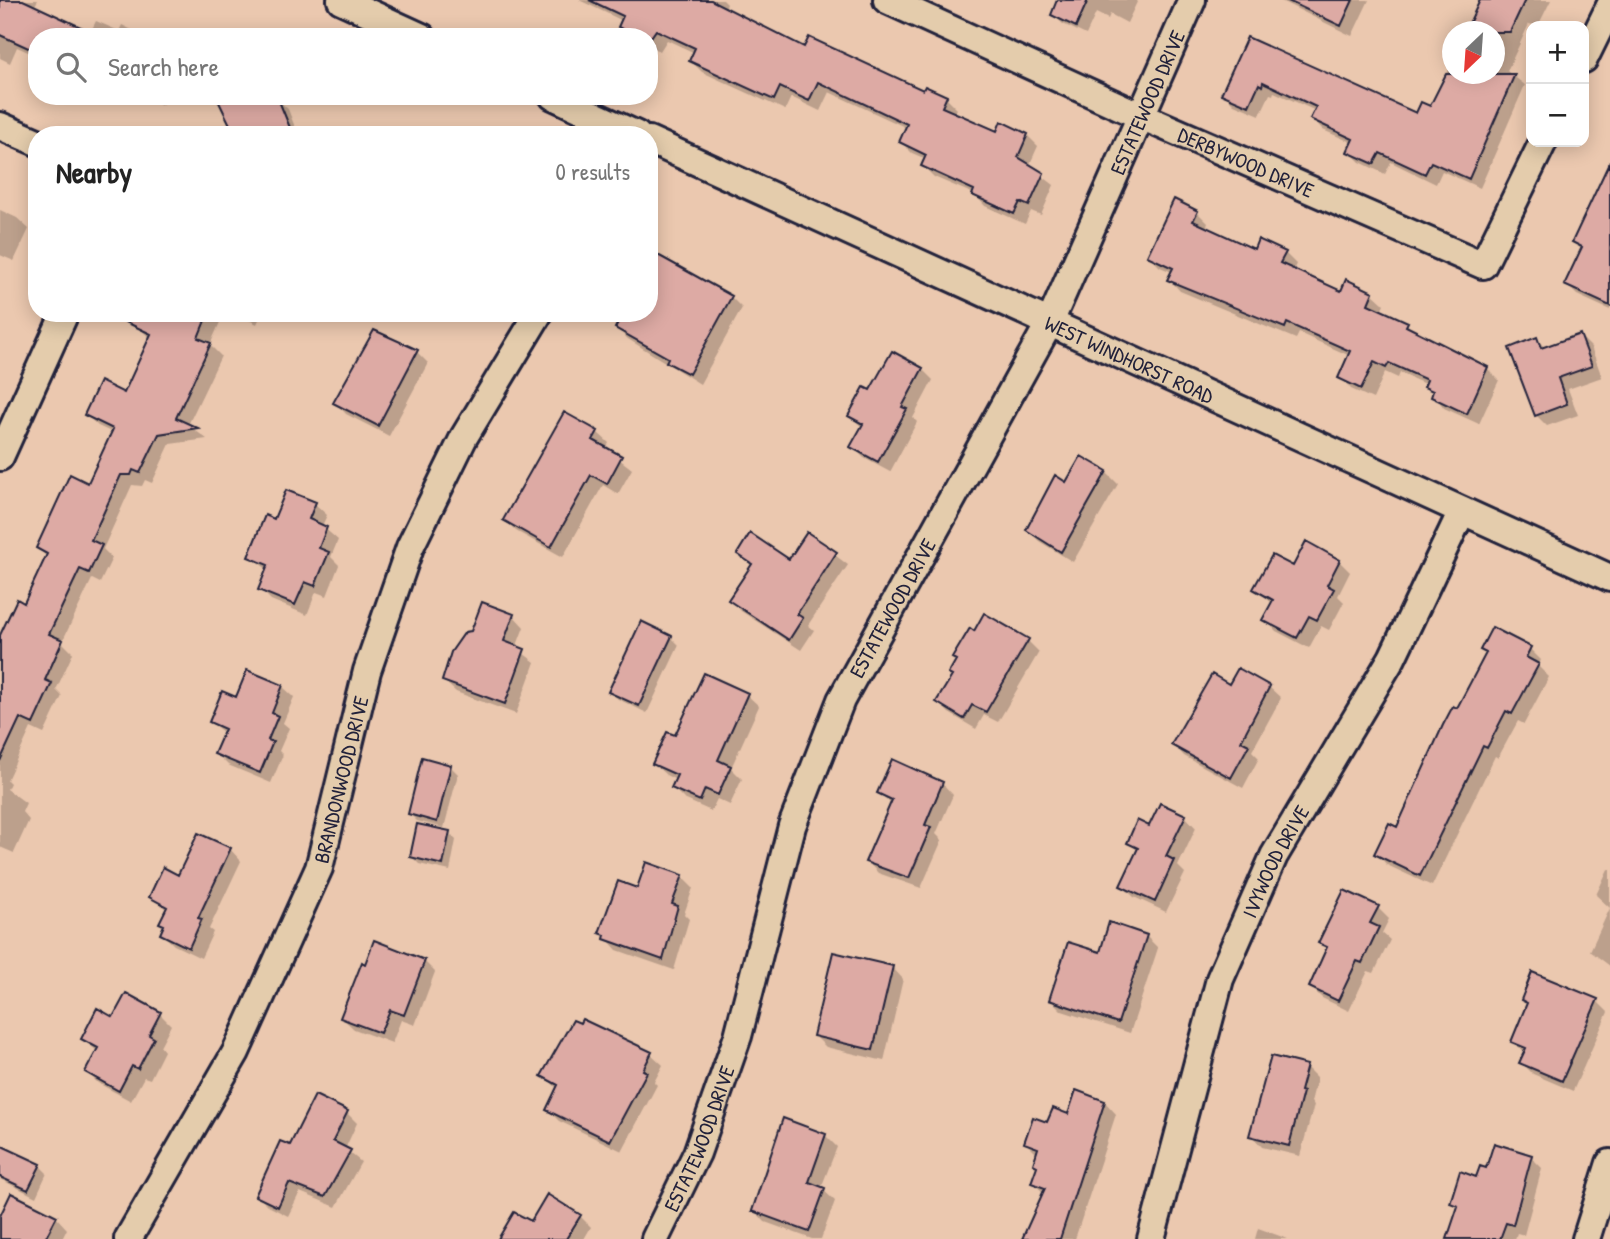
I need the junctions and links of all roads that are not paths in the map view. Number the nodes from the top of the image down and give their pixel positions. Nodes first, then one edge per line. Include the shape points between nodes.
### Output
1 (341, 0) edge
2 (887, 0) edge
3 (1192, 0) edge
4 (1610, 6) edge
5 (402, 28) edge
6 (1589, 49) edge
7 (572, 105) edge
8 (1143, 117) junction
9 (0, 126) edge
10 (618, 126) edge
11 (28, 138) edge
12 (658, 144) edge
13 (1541, 147) edge
14 (1050, 321) junction
15 (61, 322) edge
16 (534, 322) edge
17 (0, 457) edge
18 (1462, 511) junction
19 (1610, 578) edge
20 (1610, 1163) edge
21 (128, 1239) edge
22 (654, 1239) edge
23 (1151, 1239) edge
24 (1586, 1239) edge

1 - 5 street
2 - 8 street, DERBYWOOD DRIVE
3 - 8 street, ESTATEWOOD DRIVE
4 - 6 street
7 - 10 street, WEST WINDHORST ROAD
8 - 13 street, DERBYWOOD DRIVE via 1483,265
8 - 14 street, ESTATEWOOD DRIVE
9 - 11 street
12 - 14 street, WEST WINDHORST ROAD
14 - 18 street, WEST WINDHORST ROAD
14 - 22 street, ESTATEWOOD DRIVE via 841,700 792,825 738,1036 697,1153
15 - 17 street
16 - 21 street, BRANDONWOOD DRIVE via 464,437 411,547 367,671 319,868 236,1052
18 - 19 street, WEST WINDHORST ROAD
18 - 23 street, IVYWOOD DRIVE via 1392,658 1274,856 1220,979
20 - 24 street

